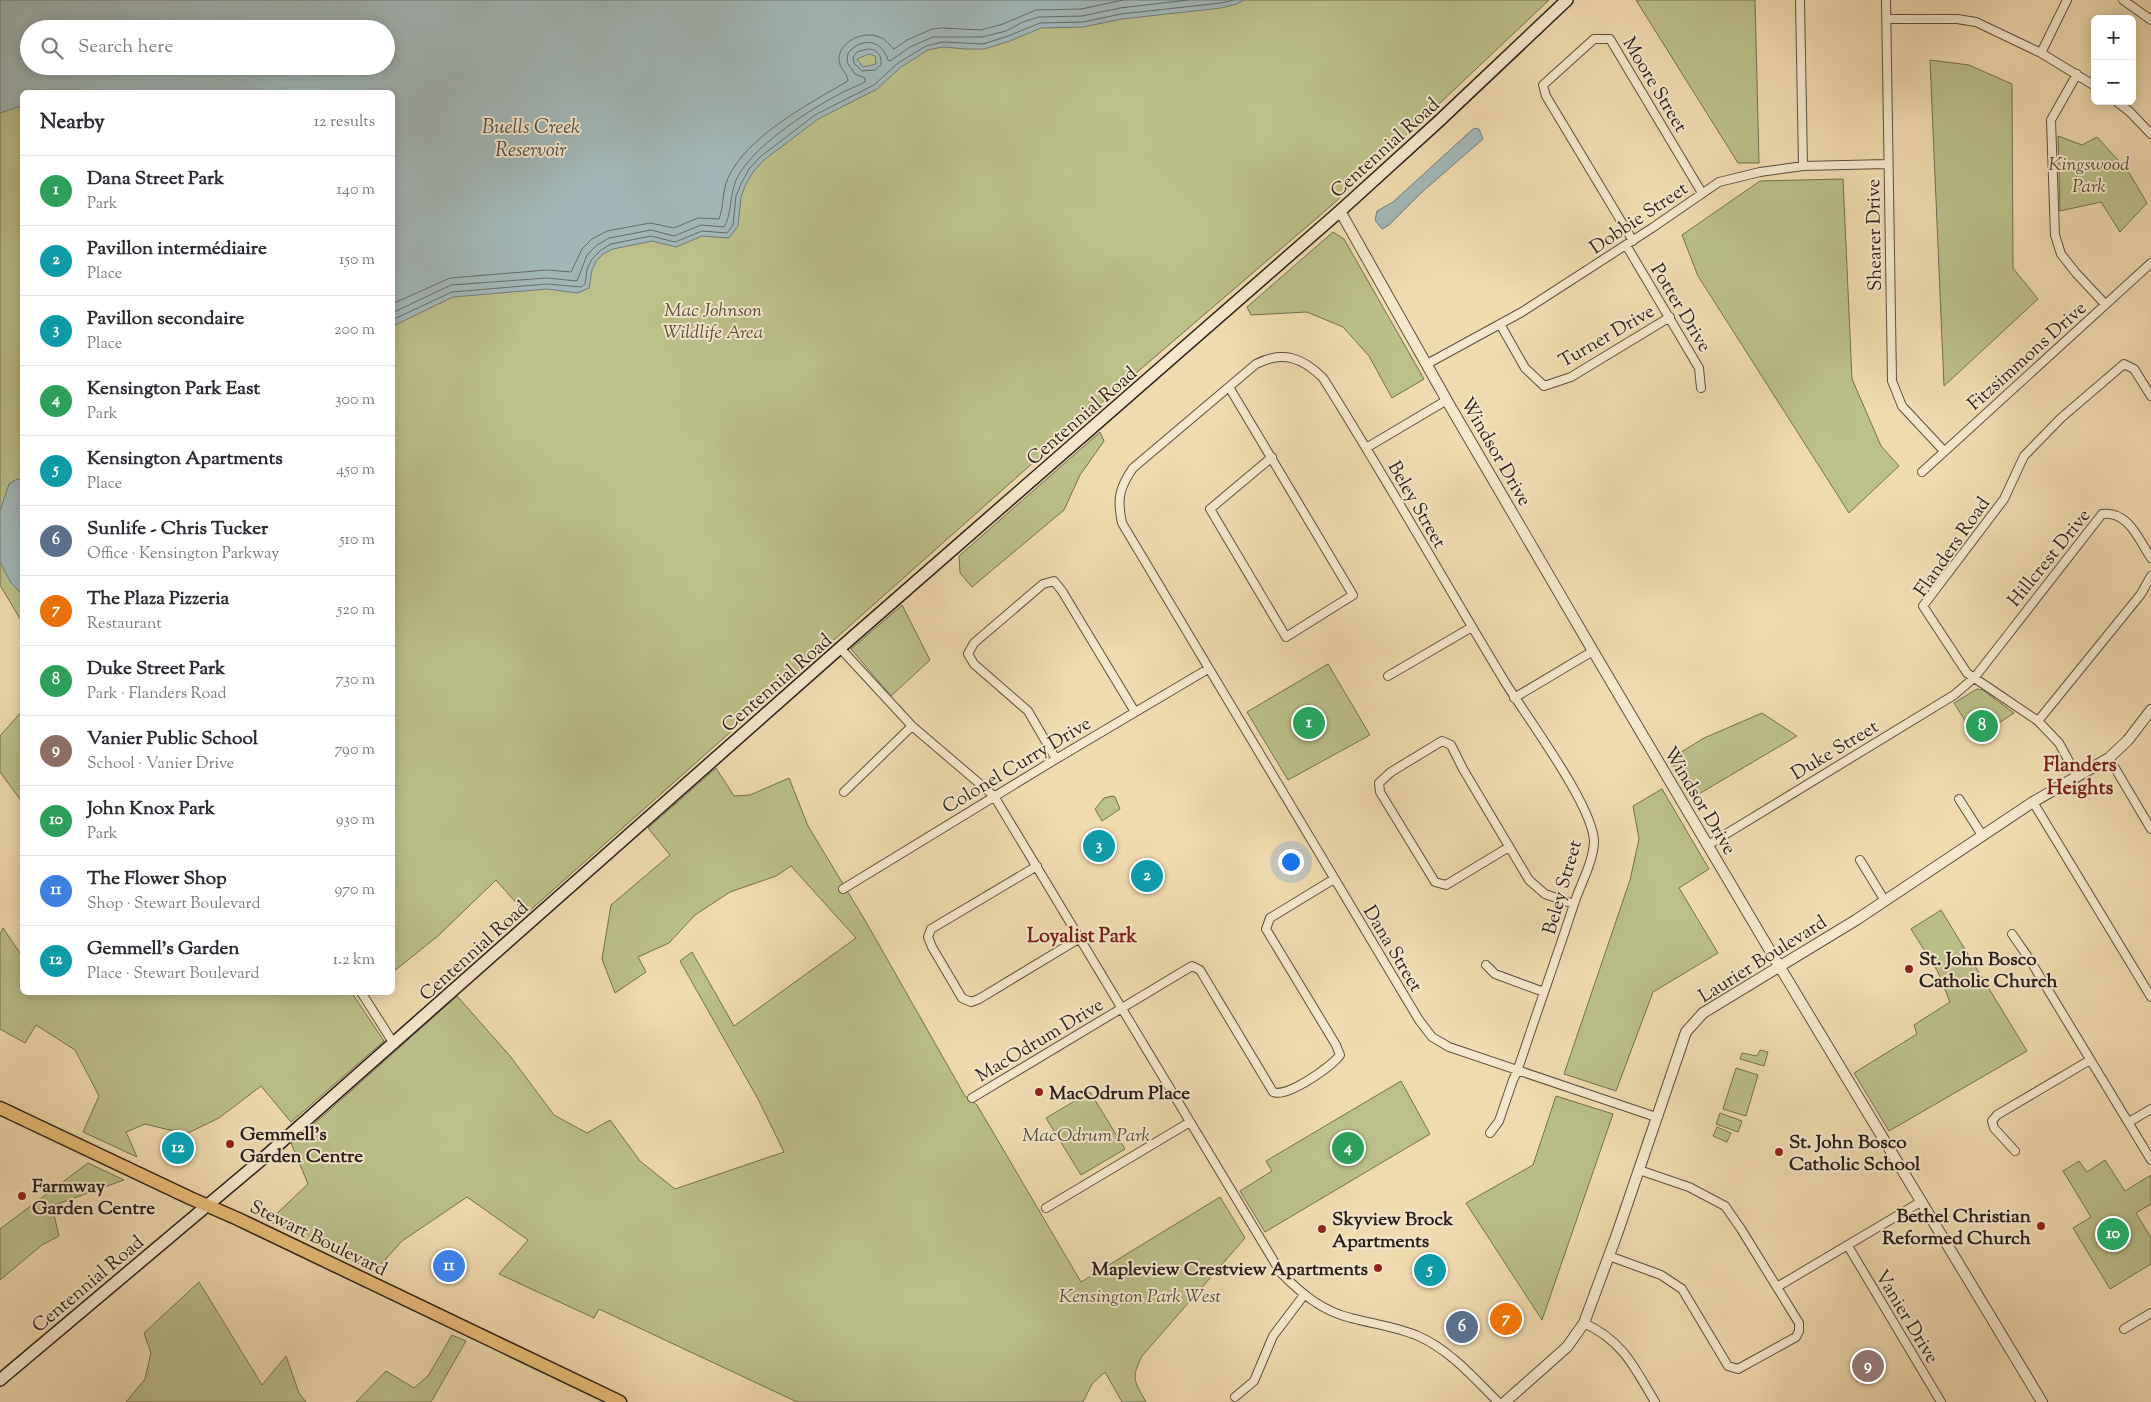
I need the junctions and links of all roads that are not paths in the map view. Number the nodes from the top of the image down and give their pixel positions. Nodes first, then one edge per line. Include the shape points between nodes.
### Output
1 (1567, 0) edge
2 (1800, 0) edge
3 (1886, 0) edge
4 (2067, 0) edge
5 (2123, 0) edge
6 (1886, 20) junction
7 (2151, 20) edge
8 (2041, 53) junction
9 (2078, 74) junction
10 (2091, 83) edge
11 (2121, 105) edge
12 (2151, 134) edge
13 (1888, 164) junction
14 (1803, 166) junction
15 (1702, 193) junction
16 (1340, 211) junction
17 (1629, 243) junction
18 (2151, 263) edge
19 (2106, 304) junction
20 (1670, 317) junction
21 (1500, 324) junction
22 (1426, 364) junction
23 (1230, 387) junction
24 (1701, 388) dead end
25 (2151, 396) edge
26 (1447, 400) junction
27 (1366, 448) junction
28 (1944, 451) junction
29 (1272, 457) junction
30 (1922, 472) dead end
31 (2151, 558) edge
32 (2151, 576) edge
33 (1472, 627) junction
34 (840, 648) junction
35 (1593, 651) junction
36 (1208, 669) junction
37 (1388, 676) dead end
38 (1975, 677) junction
39 (1514, 698) junction
40 (2151, 710) edge
41 (1135, 712) junction
42 (2038, 721) junction
43 (912, 726) junction
44 (1056, 758) junction
45 (2109, 758) junction
46 (2077, 776) junction
47 (844, 792) dead end
48 (994, 796) junction
49 (1959, 799) dead end
50 (2034, 802) junction
51 (2151, 829) edge
52 (1982, 836) junction
53 (1708, 845) junction
54 (1509, 847) junction
55 (1860, 860) dead end
56 (1037, 866) junction
57 (1334, 879) junction
58 (843, 889) dead end
59 (1885, 901) junction
60 (1574, 904) junction
61 (2012, 934) dead end
62 (1080, 938) junction
63 (1486, 965) dead end
64 (1780, 967) junction
65 (1544, 992) junction
66 (363, 995) edge
67 (2151, 997) edge
68 (1122, 1008) junction
69 (394, 1044) junction
70 (2090, 1060) junction
71 (1518, 1069) junction
72 (972, 1098) dead end
73 (0, 1108) edge
74 (2151, 1109) edge
75 (1656, 1116) junction
76 (1190, 1122) junction
77 (2129, 1122) junction
78 (1490, 1133) dead end
79 (2014, 1151) dead end
80 (2151, 1160) edge
81 (1639, 1170) junction
82 (1922, 1201) junction
83 (208, 1205) junction
84 (1046, 1208) dead end
85 (1848, 1246) junction
86 (1609, 1256) junction
87 (1777, 1287) junction
88 (1304, 1295) junction
89 (2151, 1313) edge
90 (1584, 1323) junction
91 (2124, 1329) dead end
92 (0, 1380) edge
93 (1235, 1397) dead end
94 (620, 1402) edge
95 (1498, 1402) edge
96 (1505, 1402) edge
97 (1655, 1402) edge
98 (1941, 1402) edge
99 (2042, 1402) edge

1 - 16 main road, Centennial Road
2 - 14 street
3 - 6 street, Shearer Drive
4 - 8 street
5 - 7 street
6 - 8 street via 1957,19 1976,22
6 - 13 street, Shearer Drive
8 - 9 street
9 - 10 street
9 - 19 street via 2052,120 2056,235 2061,254
11 - 12 street
13 - 14 street, Dobbie Street
13 - 28 street, Shearer Drive via 1892,381 1902,406
14 - 15 street, Dobbie Street via 1719,182
15 - 17 street, Dobbie Street
15 - 17 street, Moore Street via 1610,39 1594,39 1543,85 1546,96
16 - 22 street, Windsor Drive
16 - 34 main road, Centennial Road
17 - 20 street, Potter Drive
17 - 21 street, Dobbie Street
18 - 19 street, Fitzsimmons Drive
19 - 28 street, Fitzsimmons Drive
20 - 21 street, Turner Drive via 1571,377 1544,386 1525,368
20 - 24 street, Potter Drive via 1699,368
21 - 22 street, Dobbie Street
22 - 26 street, Windsor Drive
23 - 27 street, Beley Street via 1256,364 1268,358 1283,356 1298,360 1323,378
23 - 29 street
23 - 36 street, Beley Street via 1133,468 1122,482 1120,494 1122,523
25 - 38 street, Flanders Road via 2134,369 2124,364 2061,418 2024,456 2004,499 1924,606 1967,673
26 - 27 street
26 - 35 street, Windsor Drive
27 - 33 street, Beley Street
28 - 30 street, Fitzsimmons Drive
29 - 29 street via 1210,509 1286,637 1353,595
31 - 38 street, Hillcrest Drive via 2130,524 2121,516 2102,514
32 - 42 street via 2125,615
33 - 37 street
33 - 39 street, Beley Street
34 - 43 street
34 - 69 main road, Centennial Road
35 - 39 street
35 - 53 street, Windsor Drive
36 - 41 street, Colonel Curry Drive
36 - 57 street, Dana Street
38 - 42 street, Flanders Road
38 - 53 street, Duke Street via 1954,695
39 - 60 street, Beley Street via 1575,792 1592,826 1594,843
40 - 45 street, Laurier Boulevard
41 - 44 street, Colonel Curry Drive
41 - 44 street via 1062,591 1054,581 1043,584 974,642 968,654 974,664 1028,711
42 - 46 street, Flanders Road via 2059,742
43 - 47 street
43 - 48 street
44 - 48 street, Colonel Curry Drive
45 - 46 street, Laurier Boulevard
45 - 51 street
46 - 50 street, Laurier Boulevard
48 - 56 street
48 - 58 street, Colonel Curry Drive
49 - 52 street
50 - 52 street, Laurier Boulevard
50 - 67 street
52 - 59 street, Laurier Boulevard
53 - 64 street, Windsor Drive
54 - 54 street via 1450,745 1442,741 1379,783 1380,792 1435,882 1446,885
54 - 60 street via 1529,880 1545,894
55 - 59 street
56 - 62 street
56 - 62 street via 931,929 928,937 932,947 962,998 971,1002 979,999
57 - 68 street, MacOdrum Drive via 1270,918 1266,929 1336,1045 1340,1055 1323,1071 1283,1093 1273,1092 1200,970 1192,966
57 - 71 street, Dana Street via 1432,1037 1449,1047
59 - 64 street, Laurier Boulevard
60 - 65 street, Beley Street
61 - 70 street
62 - 68 street
63 - 65 street via 1495,974
64 - 75 street, Laurier Boulevard via 1703,1013 1686,1032
64 - 82 street, Windsor Drive
65 - 71 street, Beley Street
66 - 69 street
68 - 72 street, MacOdrum Drive
68 - 76 street
69 - 83 main road, Centennial Road
70 - 77 street
70 - 79 street via 1997,1115 1992,1122 1994,1128
71 - 75 street, Dana Street
71 - 78 street, Beley Street via 1499,1121
73 - 83 main road, Stewart Boulevard
74 - 77 street
75 - 81 street, Laurier Boulevard
76 - 84 street
76 - 88 street via 1281,1273
77 - 80 street
81 - 86 street, Laurier Boulevard
81 - 87 street via 1690,1187 1725,1206
82 - 85 street
82 - 99 street, Windsor Drive
83 - 92 main road, Centennial Road
83 - 94 main road, Stewart Boulevard
85 - 87 street
85 - 98 street, Vanier Drive
86 - 87 street via 1661,1275 1682,1289 1728,1366 1738,1369 1796,1337 1799,1331 1799,1323
86 - 90 street, Laurier Boulevard
88 - 93 street via 1273,1336 1254,1381
88 - 95 street via 1322,1307 1350,1318 1417,1335 1434,1344
89 - 91 street
90 - 96 street, Laurier Boulevard via 1566,1346
90 - 97 street via 1604,1332 1614,1341

